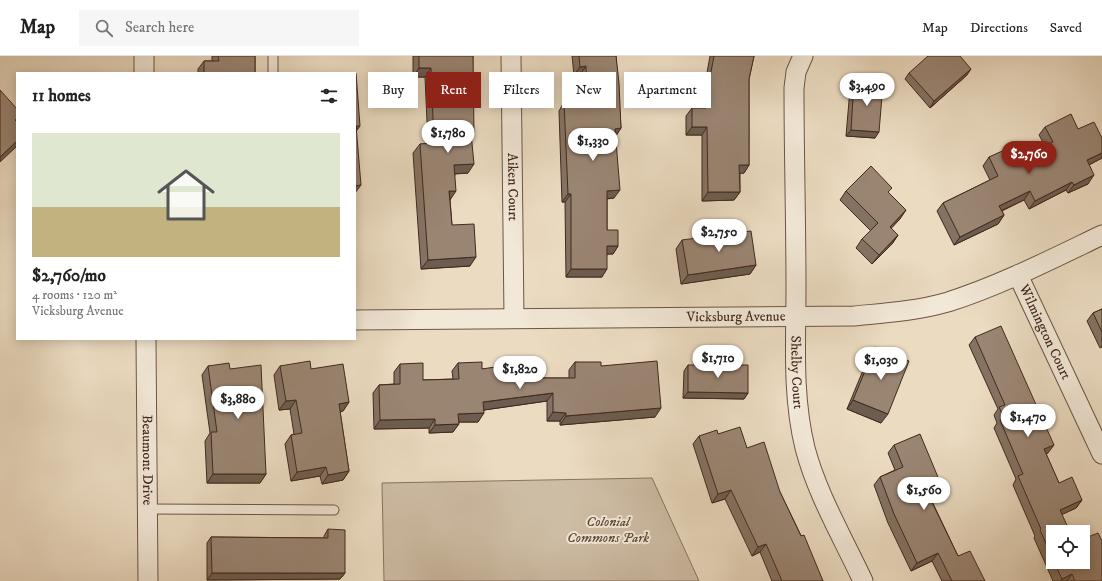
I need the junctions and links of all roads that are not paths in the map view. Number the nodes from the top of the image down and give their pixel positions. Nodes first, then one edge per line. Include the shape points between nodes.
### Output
1 (144, 56) edge
2 (273, 56) edge
3 (511, 56) edge
4 (803, 56) edge
5 (144, 72) edge
6 (273, 72) edge
7 (1102, 235) edge
8 (1018, 275) junction
9 (796, 316) junction
10 (514, 318) junction
11 (356, 320) edge
12 (146, 340) edge
13 (1102, 454) edge
14 (147, 509) junction
15 (334, 510) dead end
16 (148, 581) edge
17 (863, 581) edge

1 - 5 street
2 - 6 lane
3 - 10 street, Aiken Court
4 - 9 street, Shelby Court via 796,72 794,88
7 - 8 street, Vicksburg Avenue
8 - 9 street, Vicksburg Avenue via 947,302 922,308 854,316
8 - 13 street, Wilmington Court
9 - 10 street, Vicksburg Avenue
9 - 17 street, Shelby Court via 794,361 805,448
10 - 11 street, Vicksburg Avenue
12 - 14 street, Beaumont Drive
14 - 15 lane
14 - 16 street, Beaumont Drive

